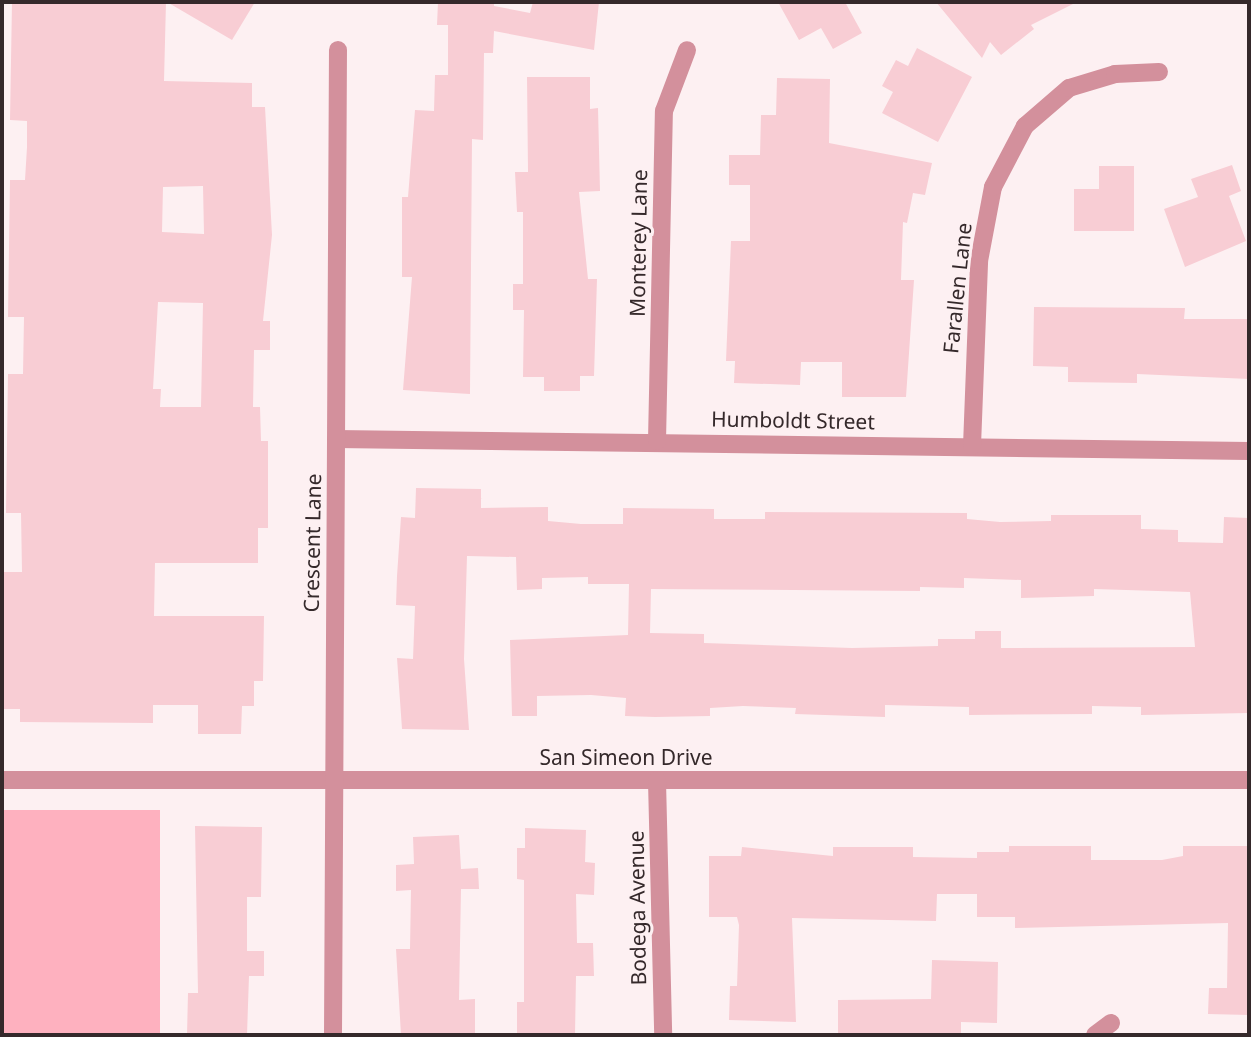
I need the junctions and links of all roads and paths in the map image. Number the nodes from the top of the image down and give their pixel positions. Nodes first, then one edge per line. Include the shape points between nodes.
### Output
1 (338, 50) dead end
2 (687, 50) dead end
3 (1159, 72) dead end
4 (336, 439) junction
5 (657, 441) junction
6 (972, 446) junction
7 (1249, 451) edge
8 (332, 778) junction
9 (2, 780) edge
10 (657, 780) junction
11 (1249, 780) edge
12 (1111, 1023) dead end
13 (333, 1035) edge
14 (663, 1035) edge
15 (1095, 1035) edge

1 - 4 street, Crescent Lane
2 - 5 street, Monterey Lane via 664,111
3 - 6 street, Farallen Lane via 1115,74 1069,88 1025,127 993,187 979,261
4 - 5 street, Humboldt Street
4 - 8 street, Crescent Lane
5 - 6 street, Humboldt Street
6 - 7 street, Humboldt Street
8 - 9 street, San Simeon Drive
8 - 10 street, San Simeon Drive
8 - 13 street, Crescent Lane
10 - 11 street, San Simeon Drive
10 - 14 street, Bodega Avenue
12 - 15 street

